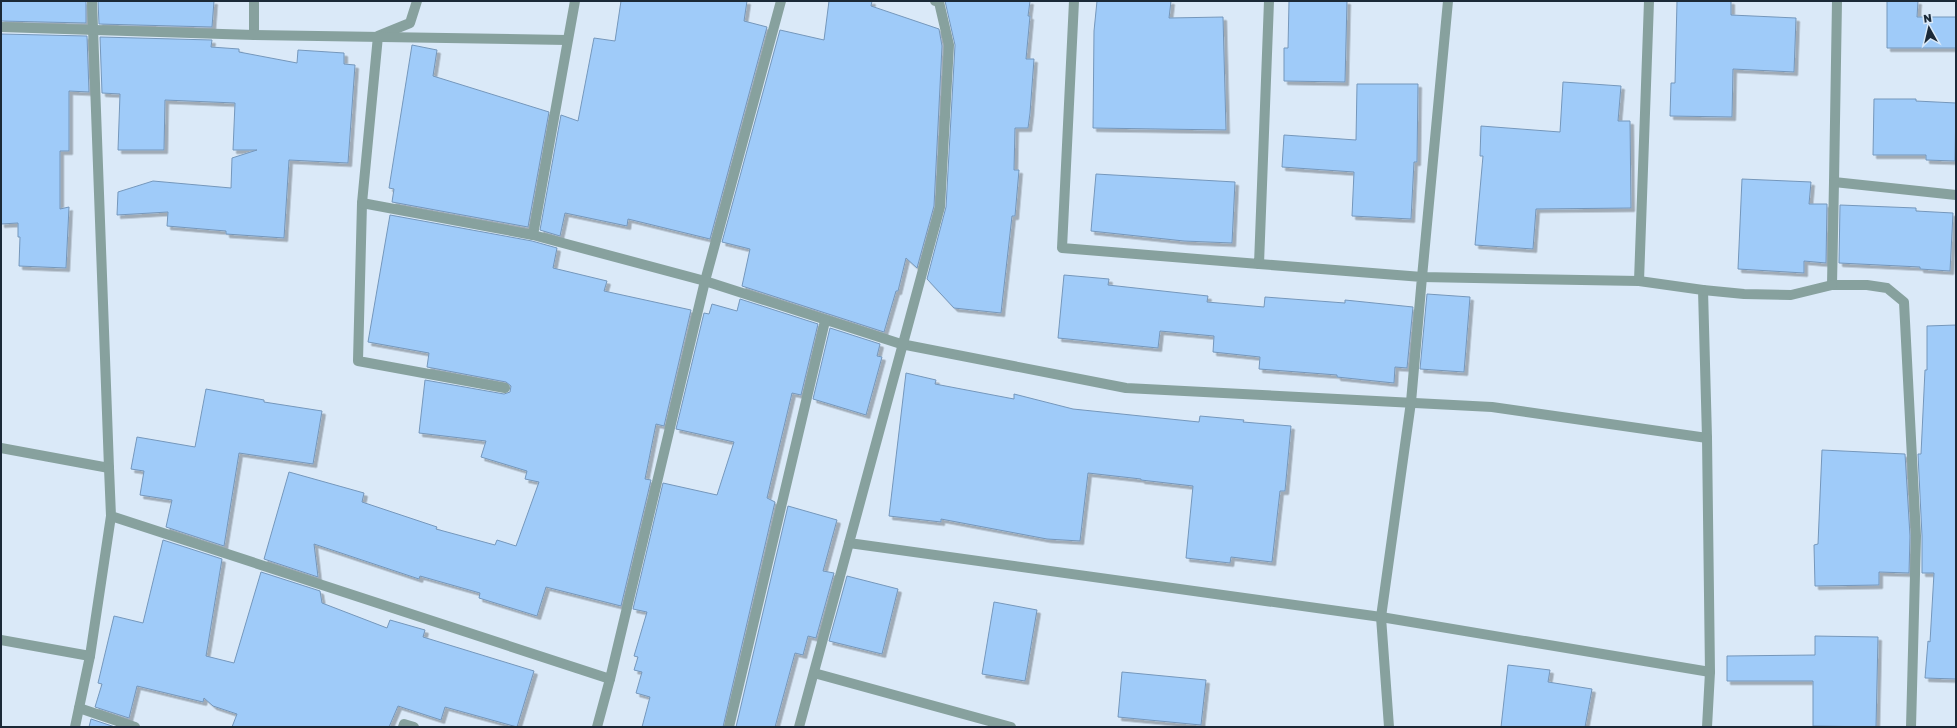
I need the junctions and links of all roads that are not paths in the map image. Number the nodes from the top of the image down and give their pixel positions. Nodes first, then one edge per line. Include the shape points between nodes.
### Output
1 (92, 1) edge
2 (254, 1) edge
3 (417, 1) edge
4 (575, 1) edge
5 (781, 1) edge
6 (935, 1) edge
7 (1074, 1) edge
8 (1269, 1) edge
9 (1448, 1) edge
10 (1649, 1) edge
11 (1838, 1) edge
12 (1, 27) edge
13 (92, 30) junction
14 (254, 35) junction
15 (378, 36) junction
16 (567, 40) junction
17 (1834, 182) junction
18 (1956, 195) edge
19 (362, 203) junction
20 (533, 235) junction
21 (1259, 264) junction
22 (1422, 277) junction
23 (705, 281) junction
24 (1640, 281) junction
25 (1832, 285) junction
26 (1703, 290) junction
27 (825, 321) junction
28 (901, 344) junction
29 (505, 388) dead end
30 (1411, 402) junction
31 (1707, 438) junction
32 (1, 448) edge
33 (109, 468) junction
34 (111, 516) junction
35 (849, 543) junction
36 (1382, 616) junction
37 (1, 640) edge
38 (90, 656) junction
39 (1710, 672) junction
40 (814, 673) junction
41 (610, 679) junction
42 (79, 708) junction
43 (75, 727) edge
44 (134, 727) edge
45 (403, 727) edge
46 (414, 727) edge
47 (597, 727) edge
48 (728, 727) edge
49 (799, 727) edge
50 (1011, 727) edge
51 (1389, 727) edge
52 (1707, 727) edge
53 (1911, 727) edge

1 - 13 street
2 - 14 street
3 - 15 street via 410,23
4 - 16 street
5 - 23 street
6 - 28 street via 939,2 949,45 940,207
7 - 21 street via 1062,248
8 - 21 street
9 - 22 street
10 - 24 street
11 - 17 street
12 - 13 street
13 - 14 street
13 - 33 street
14 - 15 street
15 - 16 street
15 - 19 street
16 - 20 street
17 - 18 street
17 - 25 street
19 - 20 street
19 - 29 street via 358,361
20 - 23 street
21 - 22 street
22 - 24 street
22 - 30 street
23 - 27 street
23 - 41 street
24 - 26 street
25 - 26 street via 1791,295
25 - 53 street via 1887,288 1904,302 1916,536
26 - 31 street
27 - 28 street
27 - 48 street
28 - 30 street via 1126,388
28 - 35 street
30 - 31 street via 1492,406
30 - 36 street
31 - 39 street
32 - 33 street
33 - 34 street
34 - 38 street
34 - 41 street
35 - 36 street
35 - 40 street
36 - 39 street
36 - 51 street
37 - 38 street
38 - 42 street
39 - 52 street
40 - 49 street
40 - 50 street
41 - 47 street
42 - 43 street
42 - 44 street
45 - 46 street via 404,724

